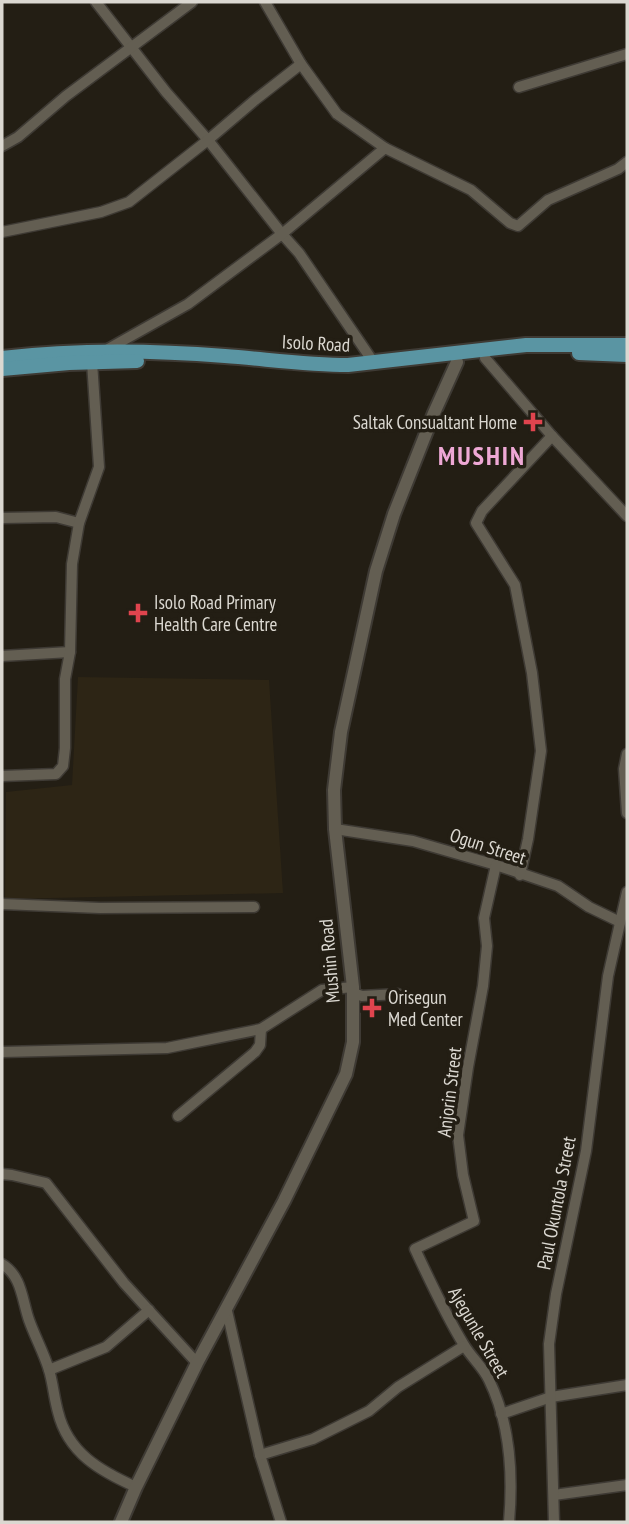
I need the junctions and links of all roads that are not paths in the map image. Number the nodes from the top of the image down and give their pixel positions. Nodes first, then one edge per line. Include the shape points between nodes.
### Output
1 (96, 2) edge
2 (192, 2) edge
3 (265, 2) edge
4 (132, 47) junction
5 (627, 54) edge
6 (301, 64) junction
7 (519, 87) dead end
8 (208, 140) junction
9 (2, 146) edge
10 (385, 148) junction
11 (627, 162) edge
12 (2, 232) edge
13 (282, 234) junction
14 (627, 345) edge
15 (106, 351) junction
16 (627, 355) edge
17 (2, 358) edge
18 (485, 358) junction
19 (92, 362) junction
20 (457, 362) junction
21 (374, 363) junction
22 (2, 369) edge
23 (552, 436) junction
24 (627, 516) edge
25 (2, 517) edge
26 (79, 523) junction
27 (70, 652) junction
28 (2, 656) edge
29 (627, 754) edge
30 (2, 776) edge
31 (627, 813) edge
32 (335, 829) junction
33 (496, 865) junction
34 (520, 875) junction
35 (627, 892) edge
36 (2, 904) edge
37 (254, 907) dead end
38 (621, 922) junction
39 (354, 990) junction
40 (398, 994) dead end
41 (261, 1029) junction
42 (2, 1052) edge
43 (178, 1116) dead end
44 (2, 1174) edge
45 (2, 1264) edge
46 (431, 1284) joint
47 (149, 1310) junction
48 (227, 1311) junction
49 (464, 1346) junction
50 (197, 1363) junction
51 (49, 1370) junction
52 (627, 1385) edge
53 (551, 1397) junction
54 (500, 1414) junction
55 (260, 1455) junction
56 (627, 1485) edge
57 (136, 1487) junction
58 (554, 1495) junction
59 (121, 1522) edge
60 (281, 1522) edge
61 (509, 1522) edge
62 (554, 1522) edge

1 - 4 street
2 - 4 street
3 - 6 street
4 - 8 street
4 - 9 street
5 - 7 street
6 - 8 street
6 - 10 street via 337,114
8 - 12 street via 129,202
8 - 13 street
10 - 11 street via 471,190 518,226 548,200
10 - 13 street
13 - 15 street via 188,304
13 - 21 street
14 - 21 main road, Isolo Road via 526,345
15 - 17 main road, Isolo Road
15 - 21 main road, Isolo Road via 318,365
16 - 18 main road, Isolo Road via 554,353
18 - 20 main road, Isolo Road
18 - 23 street
19 - 20 main road, Isolo Road via 153,361 331,374
19 - 22 main road, Isolo Road
19 - 26 street via 99,467
20 - 32 main road, Mushin Road via 394,514 376,571 341,732
23 - 24 street
23 - 34 street via 482,510 476,523 515,585 532,673 541,751
25 - 26 street via 56,517
26 - 27 street via 72,564
27 - 28 street
27 - 30 street via 63,766 56,774
29 - 31 street
32 - 33 street, Ogun Street via 413,841
32 - 39 main road, Mushin Road
33 - 34 street, Ogun Street
33 - 46 street, Anjorin Street via 484,918 483,986 458,1135 474,1221 415,1249
34 - 38 street, Ogun Street via 558,886
35 - 38 street, Paul Okuntola Street
36 - 37 street
38 - 53 street, Paul Okuntola Street via 608,976 586,1151 554,1307 549,1344
39 - 40 street via 362,996
39 - 41 street via 323,990
39 - 48 main road, Mushin Road via 353,1042 346,1074
41 - 42 street via 167,1048
41 - 43 street via 261,1045 255,1052
44 - 47 street via 46,1183
45 - 51 street via 19,1283
46 - 49 street, Ajegunle Street
47 - 50 street
47 - 51 street via 106,1347
48 - 50 main road, Mushin Road
48 - 55 street
49 - 54 street, Ajegunle Street via 488,1379
49 - 55 street via 369,1411 313,1439
50 - 57 main road, Mushin Road
51 - 57 street via 58,1416 80,1453 97,1468
52 - 53 street
53 - 54 street
53 - 58 street, Paul Okuntola Street
54 - 61 street, Ajegunle Street via 511,1472
55 - 60 street
56 - 58 street
57 - 59 main road, Mushin Road
58 - 62 street, Paul Okuntola Street

